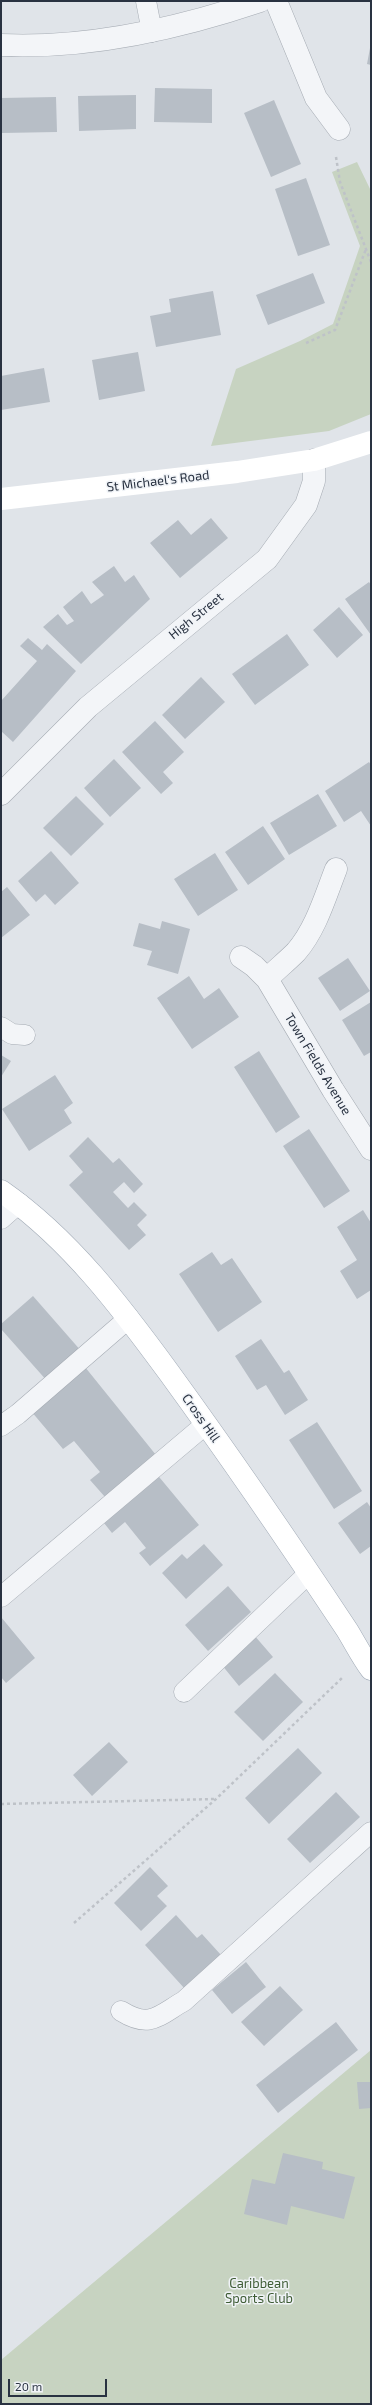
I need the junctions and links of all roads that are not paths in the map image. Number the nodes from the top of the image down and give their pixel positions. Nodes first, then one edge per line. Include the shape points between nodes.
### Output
1 (146, 1) edge
2 (260, 1) edge
3 (276, 1) edge
4 (152, 32) junction
5 (1, 45) edge
6 (339, 129) road end
7 (371, 442) edge
8 (314, 460) junction
9 (1, 500) edge
10 (1, 794) edge
11 (336, 869) dead end
12 (241, 956) dead end
13 (267, 979) junction
14 (1, 1028) edge
15 (25, 1035) dead end
16 (371, 1149) edge
17 (1, 1191) edge
18 (19, 1203) junction
19 (1, 1219) edge
20 (128, 1318) junction
21 (206, 1424) junction
22 (1, 1426) edge
23 (308, 1574) junction
24 (1, 1597) edge
25 (367, 1664) edge
26 (184, 1692) dead end
27 (371, 1832) edge
28 (121, 2011) dead end

1 - 4 lane
2 - 4 street via 222,14
3 - 6 street via 316,98
4 - 5 street via 84,42
7 - 8 main road
8 - 9 main road, St Michael's Road via 238,472
8 - 10 street, High Street via 314,481 306,505 266,559 88,707
11 - 13 street via 308,936
12 - 13 street, Town Fields Avenue
13 - 16 street, Town Fields Avenue
14 - 15 lane via 12,1034
17 - 18 main road, Cross Hill
18 - 19 lane
18 - 20 main road, Cross Hill via 98,1280
20 - 21 main road, Cross Hill
20 - 22 lane
21 - 23 main road, Cross Hill
21 - 24 lane
23 - 25 main road, Cross Hill
23 - 26 lane
27 - 28 lane via 184,2001 151,2020 135,2020

